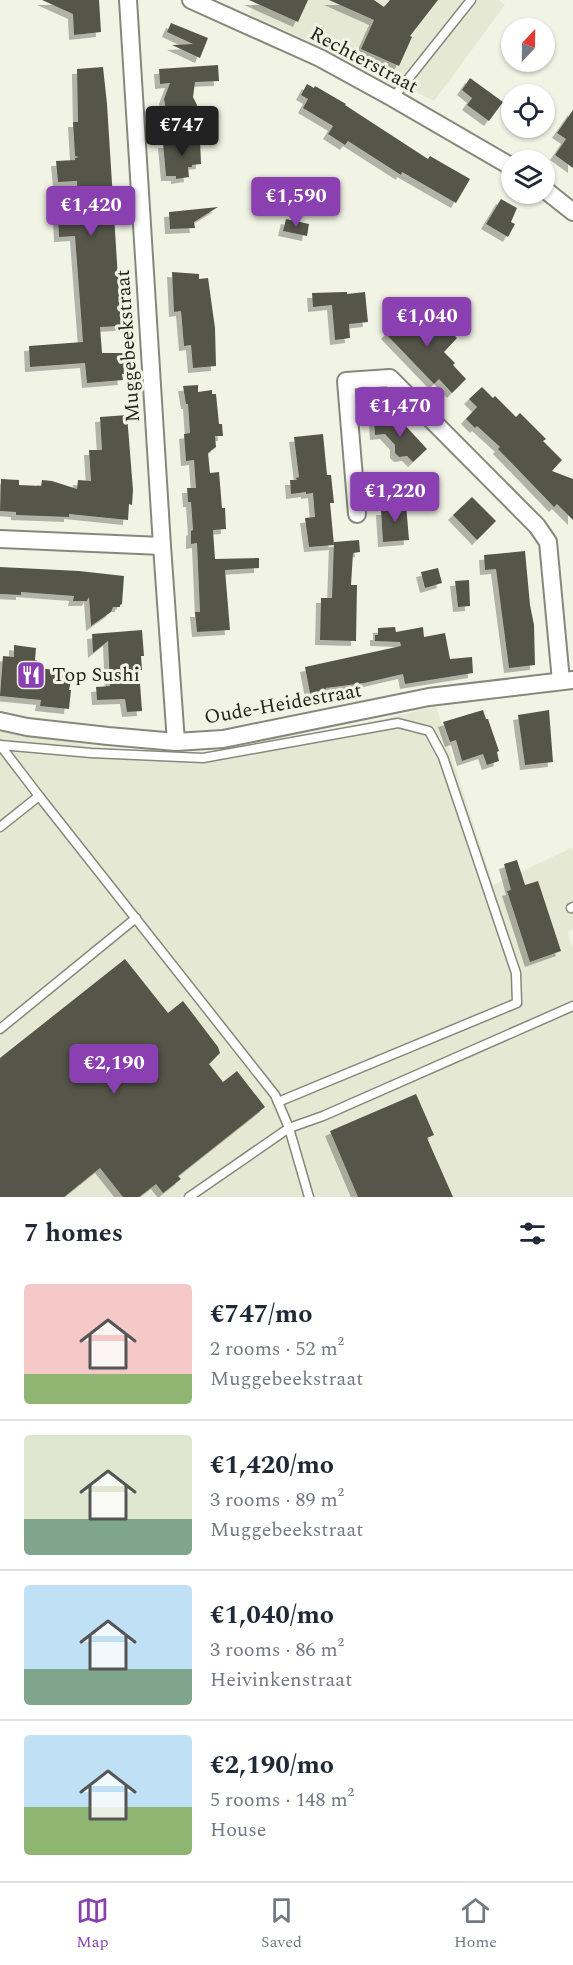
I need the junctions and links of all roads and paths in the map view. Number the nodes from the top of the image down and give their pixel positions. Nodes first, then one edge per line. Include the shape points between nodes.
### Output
1 (128, 0) edge
2 (191, 0) edge
3 (471, 0) edge
4 (393, 98) junction
5 (501, 161) edge
6 (555, 198) edge
7 (573, 212) edge
8 (357, 514) dead end
9 (0, 539) edge
10 (162, 546) junction
11 (567, 681) edge
12 (0, 721) edge
13 (176, 742) junction
14 (0, 745) edge
15 (39, 796) junction
16 (0, 827) edge
17 (136, 918) junction
18 (573, 1006) edge
19 (0, 1029) edge
20 (278, 1102) junction
21 (289, 1128) junction
22 (189, 1197) edge
23 (309, 1197) edge

1 - 10 street, Muggebeekstraat
2 - 4 street, Rechterstraat via 320,58
3 - 4 lane
4 - 5 street, Rechterstraat
6 - 7 street
8 - 11 street via 346,381 390,378 537,526 548,542
9 - 10 street
10 - 13 street, Muggebeekstraat
11 - 13 street, Oude-Heidestraat via 429,697 268,731
12 - 13 street, Oude-Heidestraat
14 - 15 lane
14 - 20 lane via 203,758 398,723 429,731 443,757 516,973 517,1003
15 - 16 lane
15 - 17 lane
17 - 19 lane
17 - 20 lane
18 - 21 lane
20 - 21 lane
21 - 22 lane
21 - 23 lane

